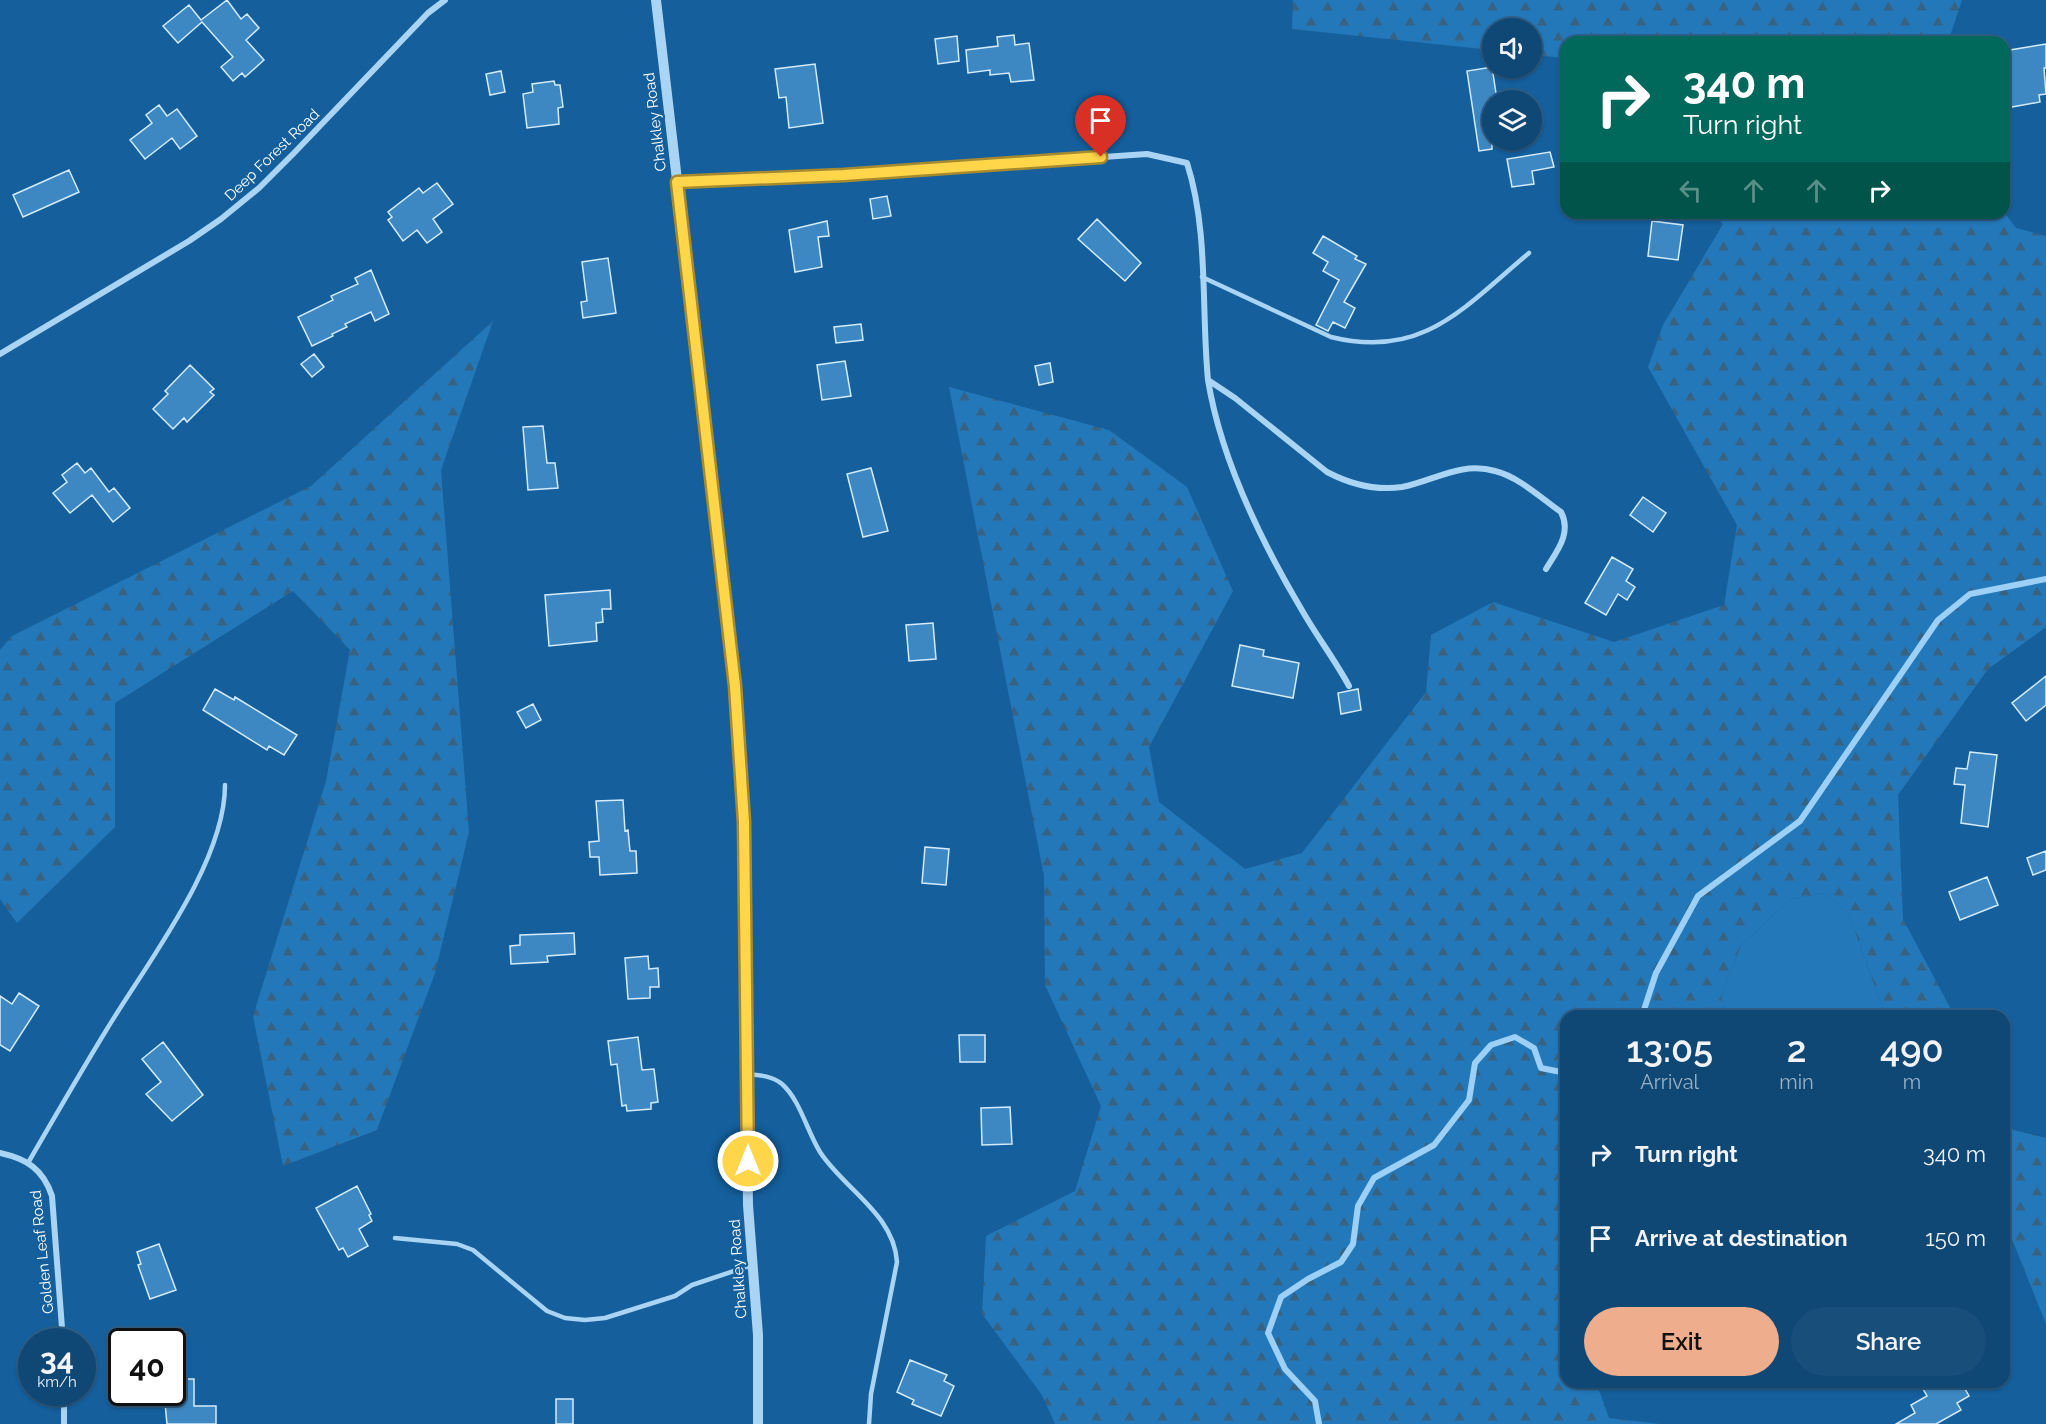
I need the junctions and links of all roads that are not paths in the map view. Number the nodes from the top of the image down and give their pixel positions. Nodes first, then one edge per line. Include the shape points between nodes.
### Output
1 (445, 0) edge
2 (656, 0) edge
3 (677, 182) junction
4 (1529, 253) dead end
5 (1202, 277) junction
6 (0, 354) edge
7 (1208, 380) junction
8 (1546, 569) dead end
9 (1349, 686) dead end
10 (225, 785) dead end
11 (747, 1074) junction
12 (0, 1153) edge
13 (28, 1163) junction
14 (395, 1238) dead end
15 (752, 1265) junction
16 (62, 1328) edge
17 (64, 1406) edge
18 (63, 1424) edge
19 (758, 1424) edge
20 (869, 1424) edge

1 - 6 street, Deep Forest Road via 259,188 221,219
2 - 3 street, Chalkley Road
3 - 5 street via 1156,154 1187,163 1200,223
3 - 11 street, Chalkley Road via 735,686 744,822
4 - 5 lane via 1443,323 1383,344 1331,337
5 - 7 street
7 - 8 street via 1342,480 1386,488 1459,469 1478,468 1510,477 1561,512 1566,521 1566,531
7 - 9 street via 1218,425 1258,530
10 - 13 lane via 221,820 190,896
11 - 15 street, Chalkley Road
11 - 20 lane via 769,1077 788,1091 821,1153 886,1226 896,1247 897,1262 871,1394
12 - 13 street, Golden Leaf Road
13 - 16 street, Golden Leaf Road via 47,1181 52,1196
14 - 15 lane via 457,1244 473,1250 547,1311 585,1320 675,1296 692,1285
15 - 19 street, Chalkley Road via 758,1335
17 - 18 street

